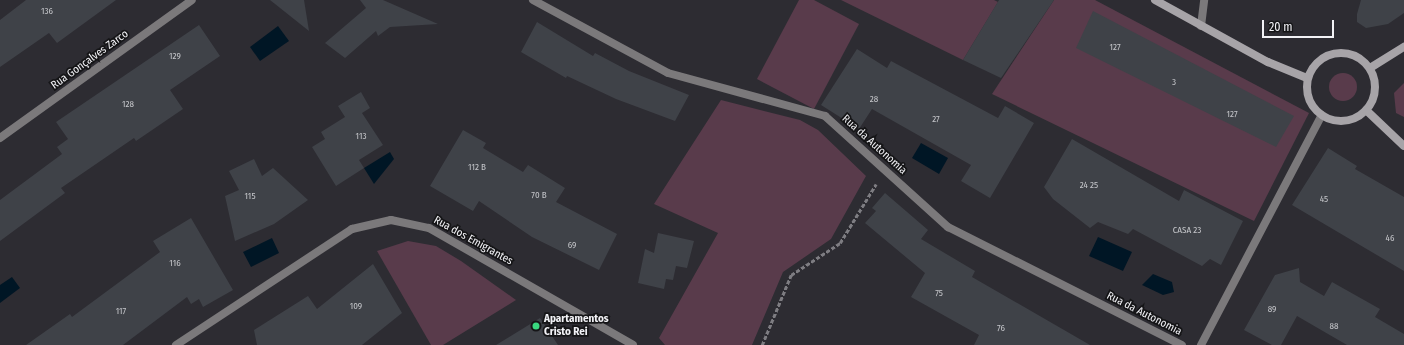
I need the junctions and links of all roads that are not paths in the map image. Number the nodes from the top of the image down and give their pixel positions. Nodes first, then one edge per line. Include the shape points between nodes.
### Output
1 (192, 0) edge
2 (533, 0) edge
3 (1155, 0) edge
4 (1204, 0) edge
5 (1201, 26) junction
6 (1404, 47) edge
7 (1370, 68) junction
8 (1307, 78) junction
9 (1366, 110) junction
10 (1322, 115) junction
11 (0, 138) edge
12 (1404, 146) edge
13 (176, 345) edge
14 (633, 345) edge
15 (1182, 345) edge
16 (1201, 345) edge

1 - 11 street, Rua Gonçalves Zarco
2 - 15 street, Rua da Autonomia via 668,73 825,116 948,227
3 - 5 street
4 - 5 street
5 - 8 street via 1268,62
6 - 7 street
7 - 8 street via 1361,58 1349,53 1335,52 1323,57 1313,66
7 - 9 street via 1375,80 1375,93
8 - 10 street via 1307,92 1312,106
9 - 10 street via 1345,121 1333,120
9 - 12 street
10 - 16 street
13 - 14 street, Rua dos Emigrantes via 352,229 391,220 430,228

